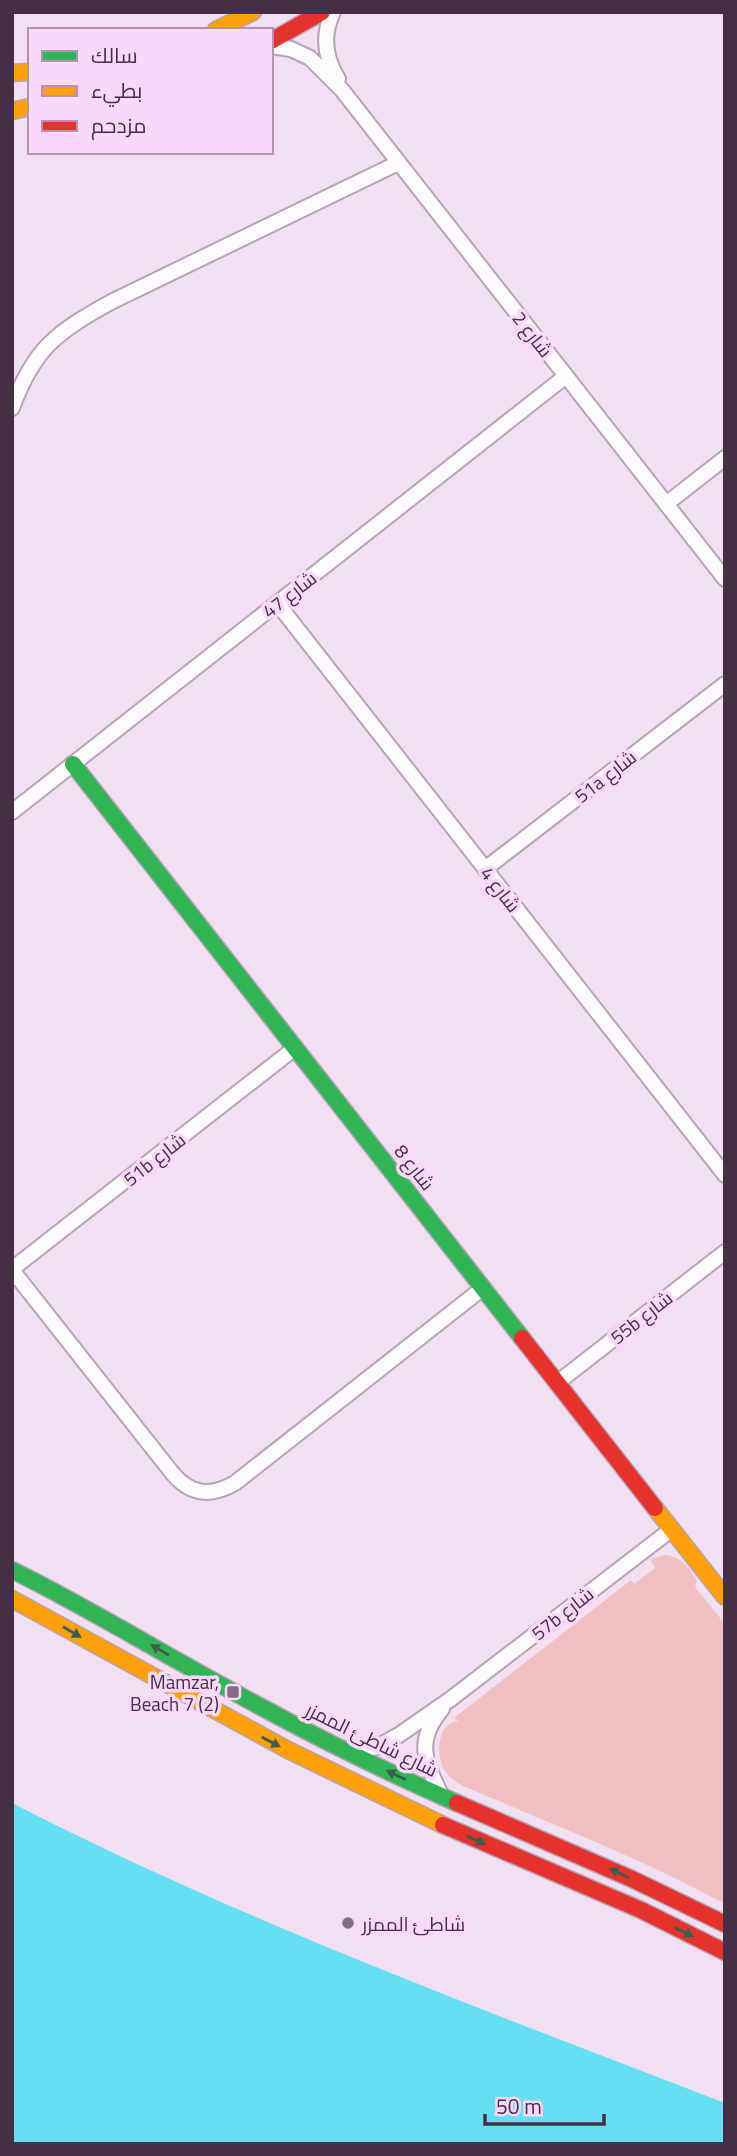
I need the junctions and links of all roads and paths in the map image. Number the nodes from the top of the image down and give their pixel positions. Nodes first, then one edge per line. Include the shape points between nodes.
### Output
1 (253, 12) edge
2 (322, 12) edge
3 (333, 12) edge
4 (220, 28) edge
5 (273, 42) edge
6 (273, 44) edge
7 (342, 90) junction
8 (398, 163) junction
9 (566, 376) junction
10 (12, 408) edge
11 (725, 457) edge
12 (666, 504) junction
13 (725, 579) edge
14 (277, 603) junction
15 (725, 684) edge
16 (73, 764) junction
17 (12, 812) edge
18 (485, 869) junction
19 (295, 1048) junction
20 (725, 1175) edge
21 (725, 1252) edge
22 (12, 1270) edge
23 (483, 1287) junction
24 (557, 1382) junction
25 (671, 1529) junction
26 (12, 1570) edge
27 (725, 1597) edge
28 (12, 1599) edge
29 (453, 1698) junction
30 (349, 1752) junction
31 (442, 1797) junction
32 (725, 1924) edge
33 (725, 1952) edge

1 - 4 main road
2 - 5 main road
3 - 7 street, شارع 2 via 326,49
6 - 7 street, شارع 2 via 310,58
7 - 8 street, شارع 2
8 - 9 street, شارع 2
8 - 10 street via 78,320 30,366
9 - 12 street, شارع 2
9 - 14 street, شارع 47
11 - 12 street
12 - 13 street, شارع 2
14 - 16 street, شارع 47
14 - 18 street, شارع 4
15 - 18 street, 51a شارع
16 - 17 street, شارع 47
16 - 19 main road, شارع 8
18 - 20 street, شارع 4
19 - 22 street, 51b شارع
19 - 23 main road, شارع 8
21 - 24 street, 55b شارع
22 - 23 street via 173,1474 195,1492 209,1493 235,1483
23 - 24 main road, شارع 8
24 - 25 main road, شارع 8
25 - 27 main road, شارع 8
25 - 29 street, 57b شارع
30 -> 26 main road, شارع شاطئ الممزر
28 -> 33 main road via 296,1756
29 - 30 street, 57b شارع via 387,1742
29 - 31 street, 57b شارع via 432,1722 425,1749 428,1769
31 -> 30 main road, شارع شاطئ الممزر
32 -> 31 main road, شارع شاطئ الممزر via 615,1870

